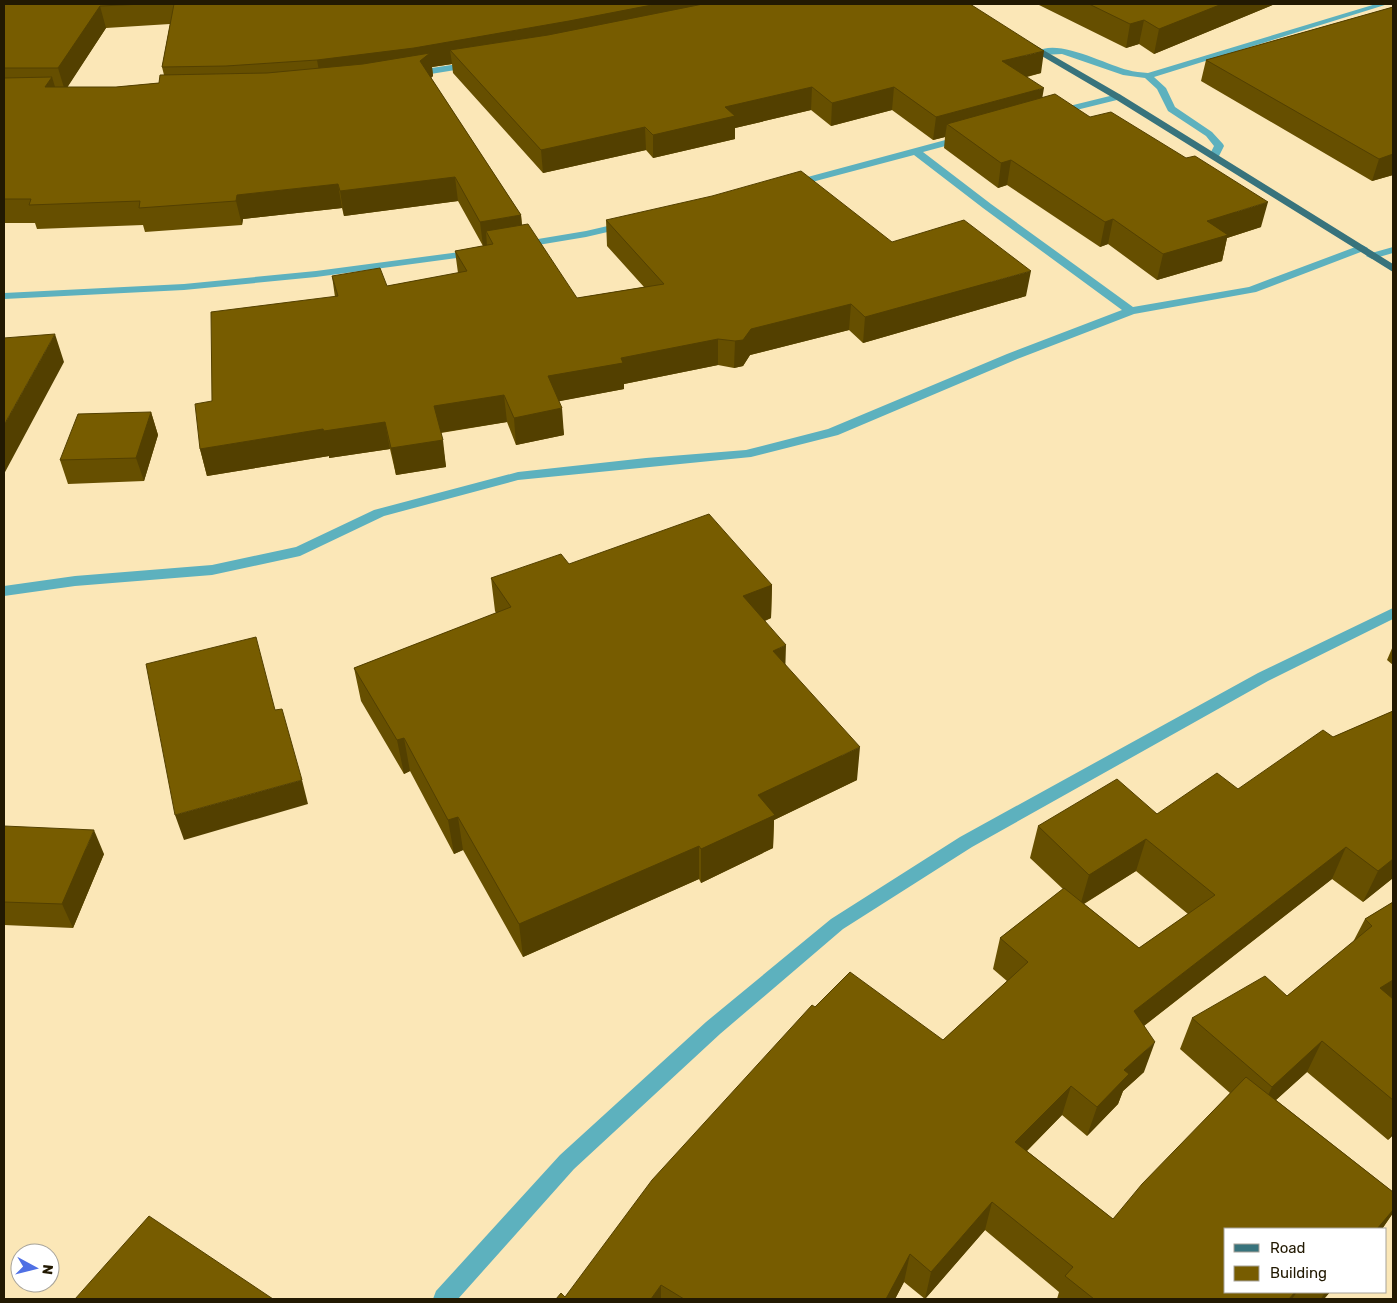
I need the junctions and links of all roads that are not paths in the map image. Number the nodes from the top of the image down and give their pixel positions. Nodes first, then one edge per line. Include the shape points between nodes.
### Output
1 (1384, 4) edge
2 (1018, 38) edge
3 (1042, 52) junction
4 (482, 63) edge
5 (405, 76) edge
6 (1148, 76) junction
7 (1118, 97) junction
8 (1050, 114) edge
9 (974, 136) edge
10 (917, 152) junction
11 (1214, 156) junction
12 (778, 188) edge
13 (634, 223) edge
14 (508, 247) edge
15 (1393, 250) edge
16 (489, 251) edge
17 (1367, 252) junction
18 (1393, 269) edge
19 (4, 296) edge
20 (1131, 311) junction
21 (4, 591) edge
22 (1393, 613) edge
23 (444, 1299) edge

1 - 6 street
2 - 3 main road
3 - 6 street via 1062,51 1126,73
3 - 7 main road
4 - 5 street
6 - 11 street via 1161,88 1171,109 1208,134 1219,146
7 - 8 street
7 - 11 main road
9 - 10 street
10 - 12 street
10 - 20 street
11 - 17 main road
13 - 14 street
15 - 17 street
16 - 19 street via 316,274 184,287
17 - 18 main road
17 - 20 street via 1252,290
20 - 21 street via 833,432 756,452 518,476 379,513 300,551 212,570 75,581
22 - 23 street via 1263,677 975,837 837,924 713,1028 567,1162

